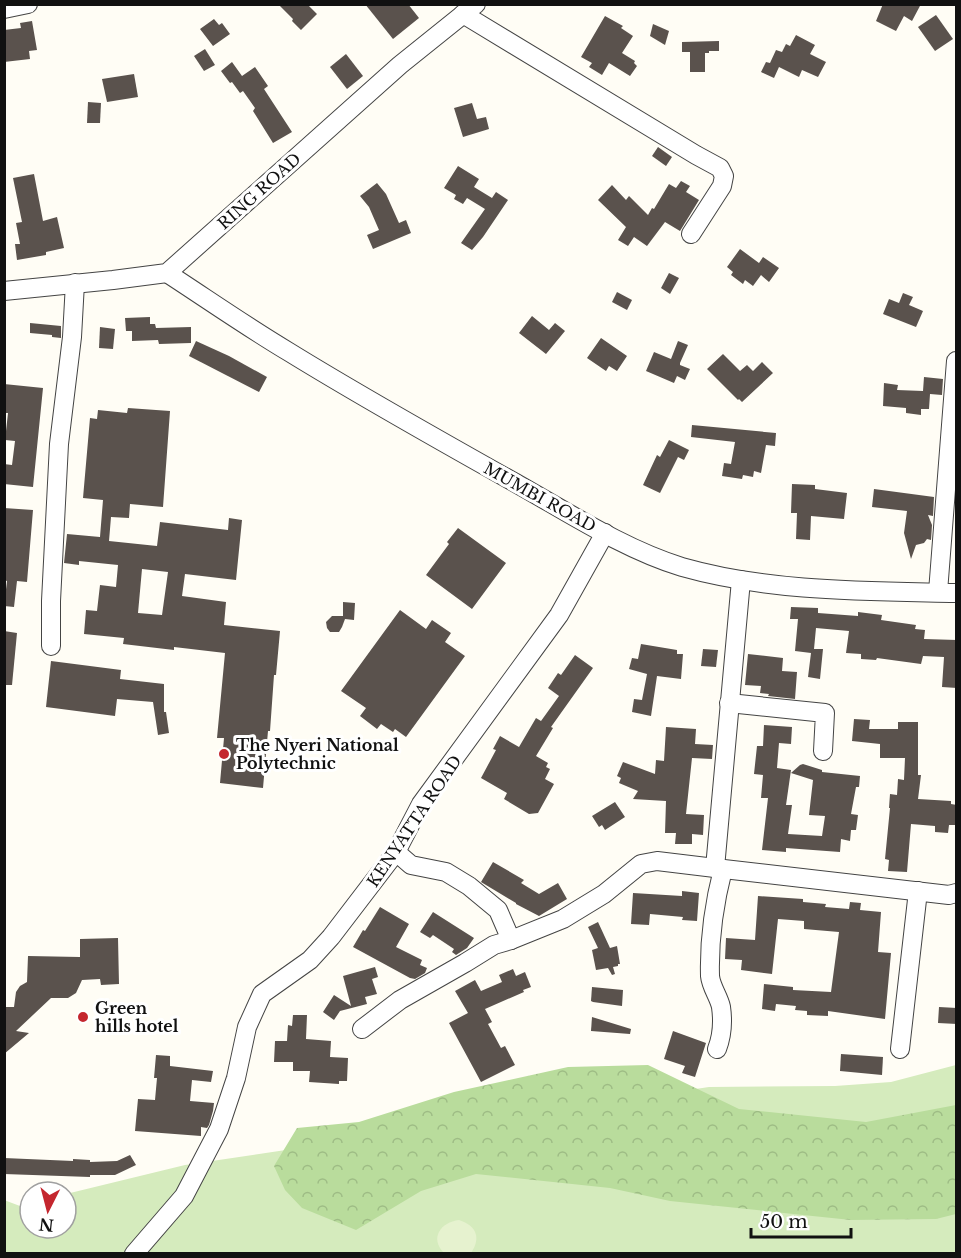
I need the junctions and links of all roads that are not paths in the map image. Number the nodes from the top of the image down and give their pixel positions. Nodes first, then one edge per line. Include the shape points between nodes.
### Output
1 (28, 4) edge
2 (4, 9) edge
3 (469, 9) edge
4 (691, 234) dead end
5 (167, 273) junction
6 (75, 283) junction
7 (4, 291) edge
8 (957, 361) edge
9 (605, 533) junction
10 (741, 580) junction
11 (947, 592) edge
12 (51, 646) dead end
13 (729, 703) junction
14 (823, 751) dead end
15 (396, 852) junction
16 (719, 869) junction
17 (918, 891) junction
18 (957, 893) edge
19 (511, 940) junction
20 (362, 1029) dead end
21 (717, 1049) dead end
22 (900, 1049) dead end
23 (134, 1254) edge

1 - 2 street
3 - 4 street via 720,168 724,176 722,186
3 - 5 street, RING ROAD via 399,65
5 - 6 street
5 - 9 street, MUMBI ROAD via 297,357
6 - 7 street
6 - 12 street via 59,444
8 - 11 street
9 - 10 street, MUMBI ROAD via 682,566
9 - 15 street, KENYATTA ROAD via 559,615 421,804
10 - 11 street, MUMBI ROAD via 796,588
10 - 13 street
13 - 14 street via 825,713
13 - 16 street
15 - 19 street via 411,865 446,872 469,886 498,910
15 - 23 street, KENYATTA ROAD via 310,960 262,994 247,1027 219,1129 184,1196
16 - 17 street
16 - 19 street via 657,861 642,864 604,894 562,919
16 - 21 street via 710,979 721,1007
17 - 18 street
17 - 22 street
19 - 20 street via 494,945 400,1000

